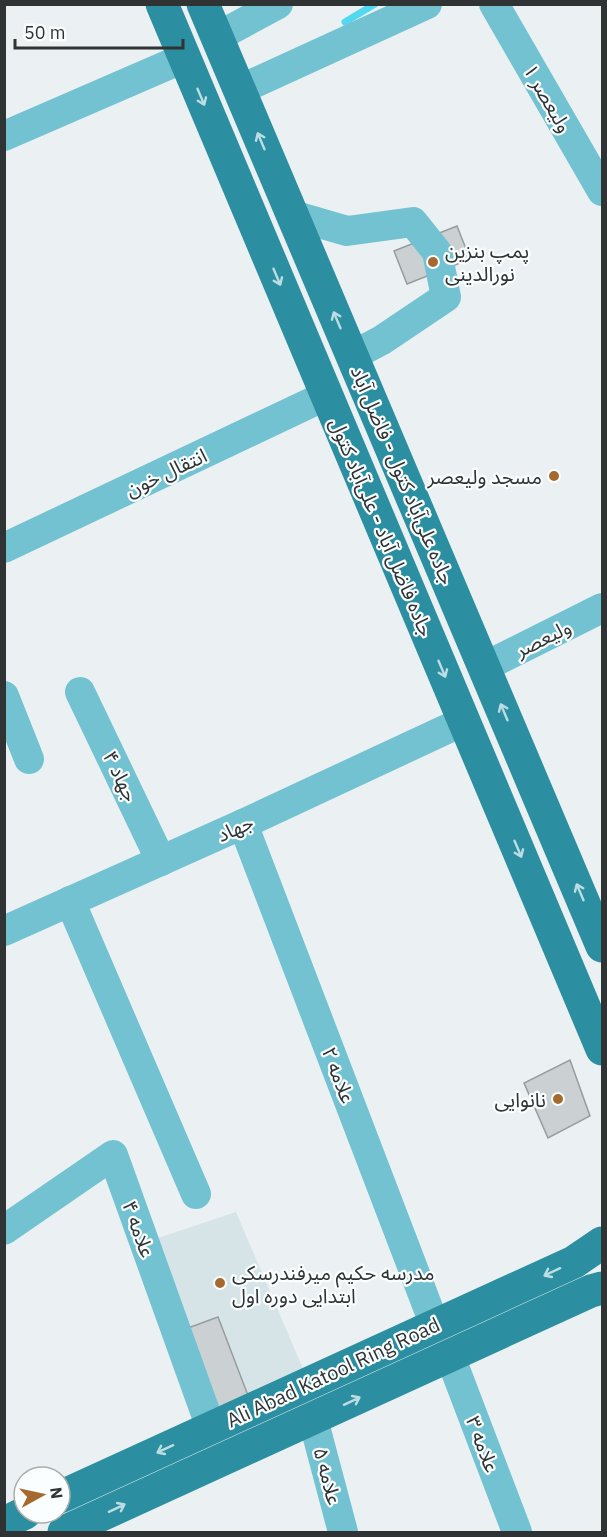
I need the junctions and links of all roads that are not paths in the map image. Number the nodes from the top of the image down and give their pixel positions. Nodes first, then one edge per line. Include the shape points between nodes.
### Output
1 (162, 4) edge
2 (203, 4) edge
3 (278, 4) edge
4 (427, 4) edge
5 (494, 4) edge
6 (217, 37) junction
7 (184, 58) junction
8 (239, 90) junction
9 (4, 135) edge
10 (603, 191) edge
11 (292, 215) junction
12 (352, 356) junction
13 (327, 395) junction
14 (4, 548) edge
15 (603, 609) edge
16 (484, 667) junction
17 (80, 692) dead end
18 (4, 696) edge
19 (464, 721) junction
20 (29, 759) dead end
21 (243, 824) junction
22 (161, 861) junction
23 (70, 901) junction
24 (4, 931) edge
25 (603, 946) edge
26 (603, 1049) edge
27 (196, 1194) dead end
28 (4, 1230) edge
29 (603, 1243) edge
30 (603, 1288) edge
31 (435, 1326) junction
32 (450, 1356) junction
33 (313, 1419) junction
34 (211, 1428) junction
35 (72, 1492) edge
36 (64, 1533) edge
37 (343, 1533) edge
38 (517, 1533) edge

1 - 7 main road, جاده فاضل آباد - علی‌آباد کتول
2 - 6 main road, جاده علی‌آباد کتول - فاضل آباد
3 - 6 street
4 - 8 street
5 - 10 street, ولیعصر ۱
6 - 8 main road, جاده علی‌آباد کتول - فاضل آباد
7 - 9 street
7 -> 13 main road, جاده فاضل آباد - علی‌آباد کتول
11 -> 8 main road, جاده علی‌آباد کتول - فاضل آباد
12 -> 11 main road, جاده علی‌آباد کتول - فاضل آباد
11 - 12 street via 347,231 413,222 437,252 446,297
12 - 16 main road, جاده علی‌آباد کتول - فاضل آباد
13 - 14 street, انتقال خون
13 -> 19 main road, جاده فاضل آباد - علی‌آباد کتول
15 - 16 street, ولیعصر
25 -> 16 main road, جاده علی‌آباد کتول - فاضل آباد
17 - 22 street, جهاد ۴
18 - 20 street
19 - 21 street, جهاد
19 -> 26 main road, جاده فاضل آباد - علی‌آباد کتول
21 - 22 street, جهاد
21 - 31 street, علامه ۲
22 - 23 street, جهاد
23 - 24 street, جهاد
23 - 27 street
28 - 34 street, علامه ۴ via 112,1155
29 -> 31 main road, Ali Abad Katool Ring Road via 574,1262
30 - 32 main road, Ali Abad Katool Ring Road
31 - 34 main road, Ali Abad Katool Ring Road
33 -> 32 main road, Ali Abad Katool Ring Road
32 - 38 street, علامه ۳
36 -> 33 main road, Ali Abad Katool Ring Road
33 - 37 street, علامه ۵
34 -> 35 main road, Ali Abad Katool Ring Road

